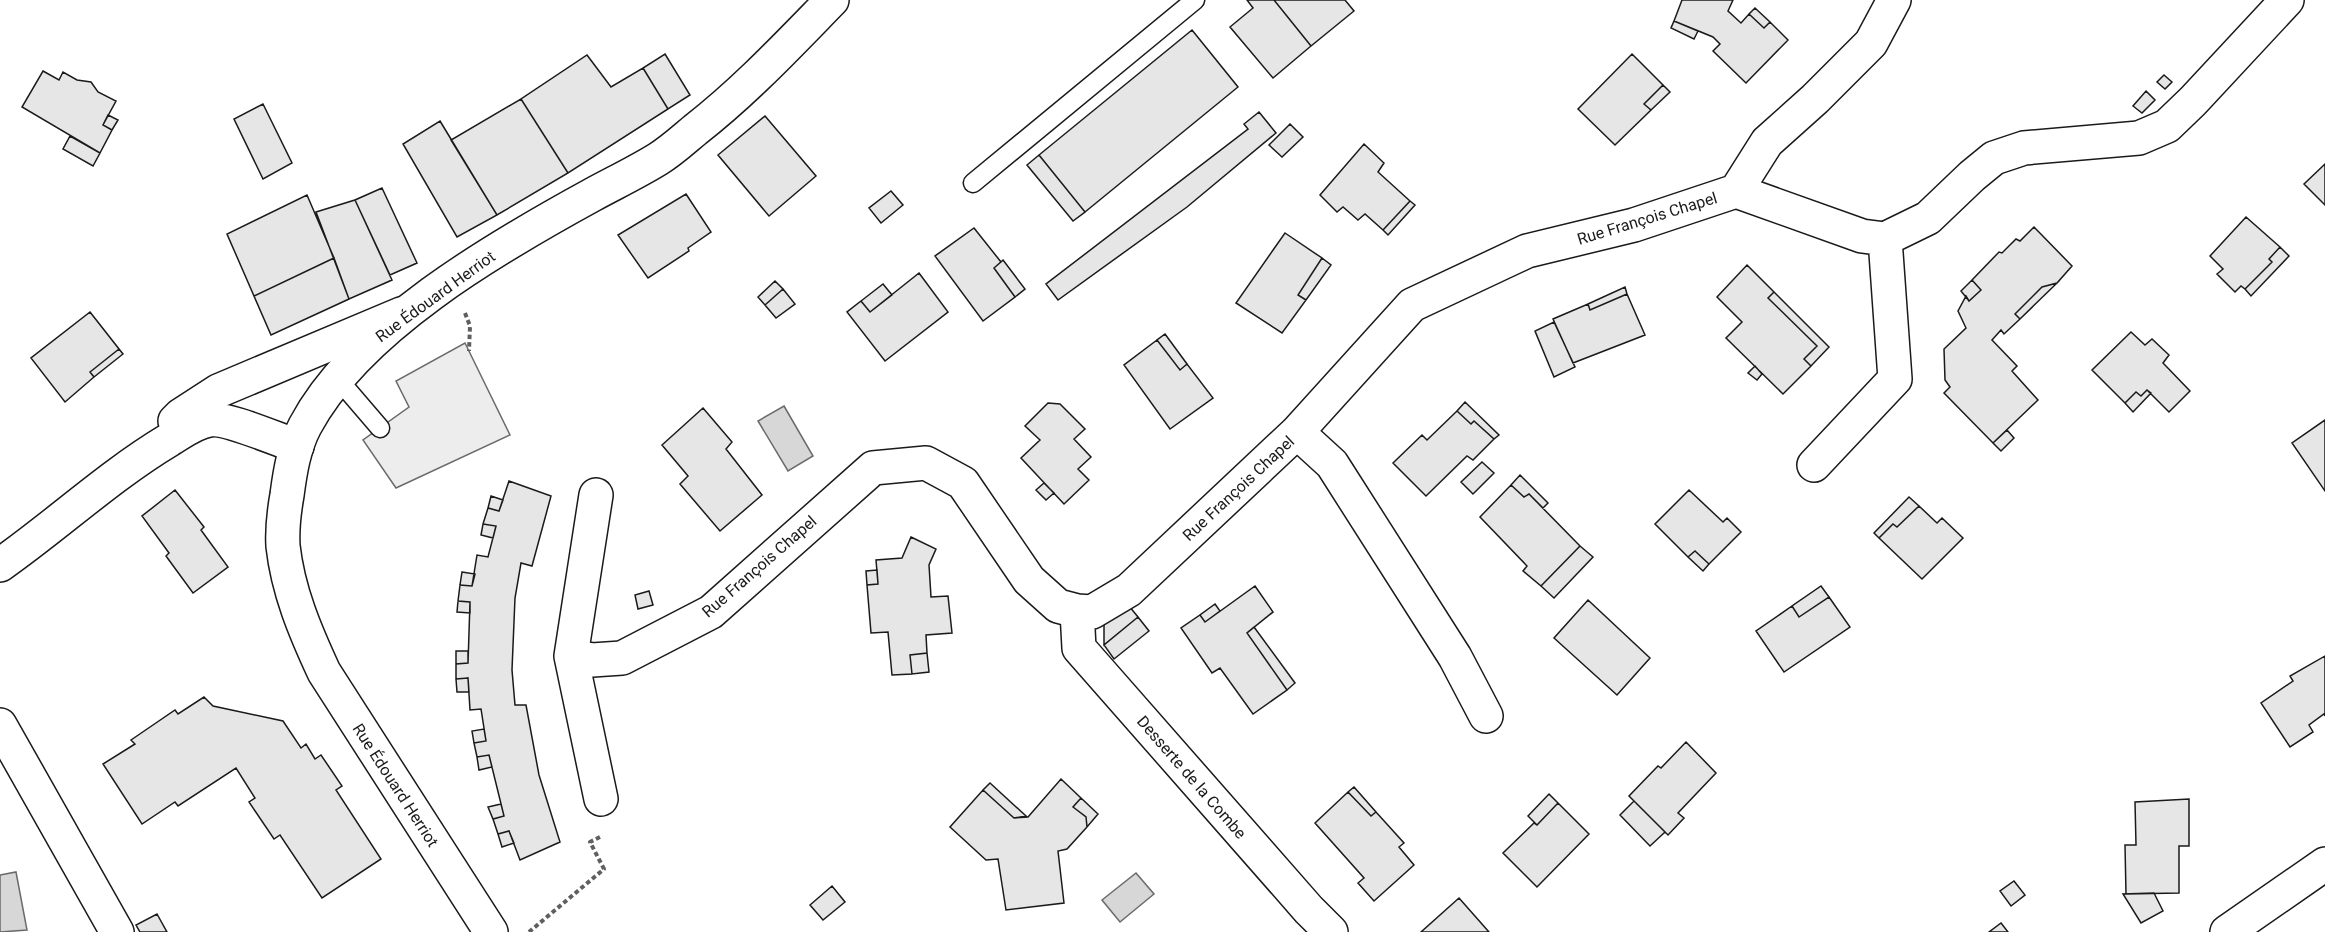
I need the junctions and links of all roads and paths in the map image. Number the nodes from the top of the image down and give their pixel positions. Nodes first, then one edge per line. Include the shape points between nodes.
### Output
1 (832, 0) edge
2 (1195, 0) edge
3 (1894, 0) edge
4 (2287, 0) edge
5 (973, 183) dead end
6 (1736, 191) junction
7 (1885, 239) junction
8 (411, 310) junction
9 (470, 326) dead end
10 (469, 351) dead end
11 (338, 379) junction
12 (380, 428) dead end
13 (1297, 432) junction
14 (297, 446) junction
15 (140, 457) junction
16 (1814, 465) dead end
17 (596, 495) dead end
18 (0, 566) edge
19 (1077, 611) junction
20 (571, 656) junction
21 (1486, 716) dead end
22 (0, 725) edge
23 (601, 798) joint
24 (2325, 864) edge
25 (117, 932) edge
26 (491, 932) edge
27 (529, 932) edge
28 (1331, 932) edge
29 (2228, 932) edge

1 - 8 street, Rue Édouard Herriot via 716,114 660,158 519,237
2 - 5 lane
3 - 6 street, Rue François Chapel via 1871,43 1767,142
4 - 7 street via 2167,126 2139,138 2024,148 1994,158 1928,218
6 - 7 street via 1862,236
6 - 13 street, Rue François Chapel via 1634,225 1527,251 1412,305
7 - 16 street via 1895,379
8 - 11 street, Rue Édouard Herriot via 382,331
8 - 15 street via 218,391 182,415
9 - 10 path
11 - 12 lane
11 - 14 street, Rue Édouard Herriot via 317,405
13 - 19 street, Rue François Chapel via 1129,590 1092,612
13 - 21 street via 1332,464 1455,657
14 - 15 street via 211,419
14 - 26 street, Rue Édouard Herriot via 287,488 283,545 291,591 303,627 324,672
15 - 18 street
17 - 20 street
19 - 20 street, Rue François Chapel via 1058,606 1029,580 963,483 926,463 873,468 711,612 622,658 592,660
19 - 28 street, Desserte de la Combe via 1079,648
20 - 23 street
22 - 25 street
23 - 27 path via 620,827 590,842 604,869
24 - 29 street

